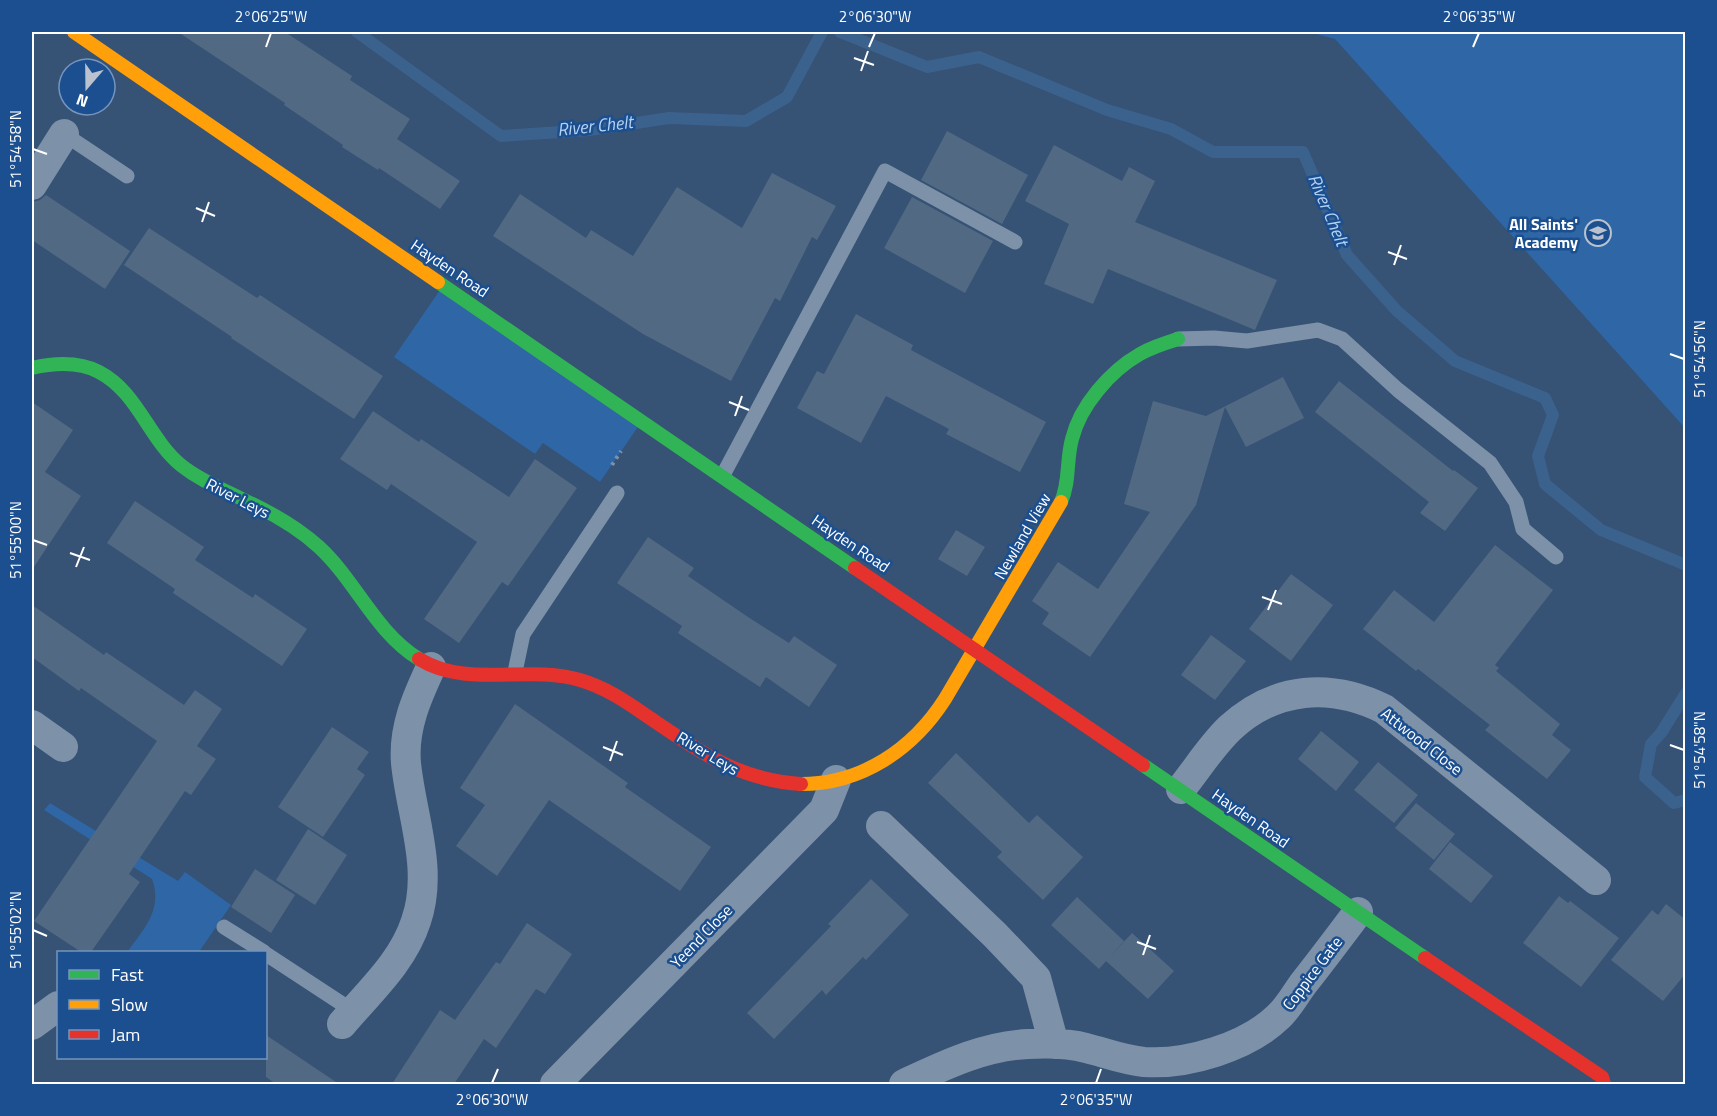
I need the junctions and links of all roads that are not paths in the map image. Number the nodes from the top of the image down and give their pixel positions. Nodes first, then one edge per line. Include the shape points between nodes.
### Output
1 (74, 32) edge
2 (64, 134) joint
3 (127, 176) dead end
4 (32, 185) edge
5 (1016, 242) dead end
6 (1178, 339) joint
7 (32, 367) edge
8 (723, 476) junction
9 (617, 493) road end
10 (1556, 557) dead end
11 (974, 648) junction
12 (431, 667) junction
13 (515, 672) junction
14 (32, 725) edge
15 (63, 747) dead end
16 (836, 780) junction
17 (1181, 789) junction
18 (881, 826) dead end
19 (1596, 880) dead end
20 (1358, 912) junction
21 (224, 927) dead end
22 (262, 951) edge
23 (267, 955) edge
24 (57, 1007) edge
25 (348, 1018) joint
26 (32, 1024) edge
27 (1054, 1044) junction
28 (555, 1084) edge
29 (904, 1084) edge
30 (1604, 1084) edge

1 - 8 street, Hayden Road
2 - 3 lane
2 - 4 street
5 - 8 lane via 885,171
6 - 10 lane via 1247,342 1318,330 1342,339 1398,390 1490,463 1516,502 1524,529
6 - 11 street, Newland View via 1156,345 1119,368 1084,411 1072,438 1065,494
7 - 12 street, River Leys via 81,365 117,384 175,459 197,477 255,505 319,547 347,577 387,634
8 - 11 street, Hayden Road
9 - 13 lane via 523,634
11 - 16 street, River Leys via 926,727 887,761
11 - 17 street, Hayden Road
12 - 13 street, River Leys via 456,674
12 - 25 street via 408,727 406,762 423,867 417,921 386,974
13 - 16 street, River Leys via 561,675 590,683 620,697 726,767 753,777 780,783
14 - 15 street
16 - 28 street, Yeend Close via 824,810
17 - 19 street, Attwood Close via 1228,729 1250,711 1274,699 1301,693 1348,694 1384,709
17 - 20 street, Hayden Road
18 - 27 street via 1036,978
20 - 27 street, Coppice Gate via 1279,1017 1229,1047 1173,1061 1144,1062 1085,1047
20 - 30 street, Hayden Road via 1602,1077
21 - 22 lane
23 - 25 lane
24 - 26 street
27 - 29 street, Coppice Gate via 988,1050

